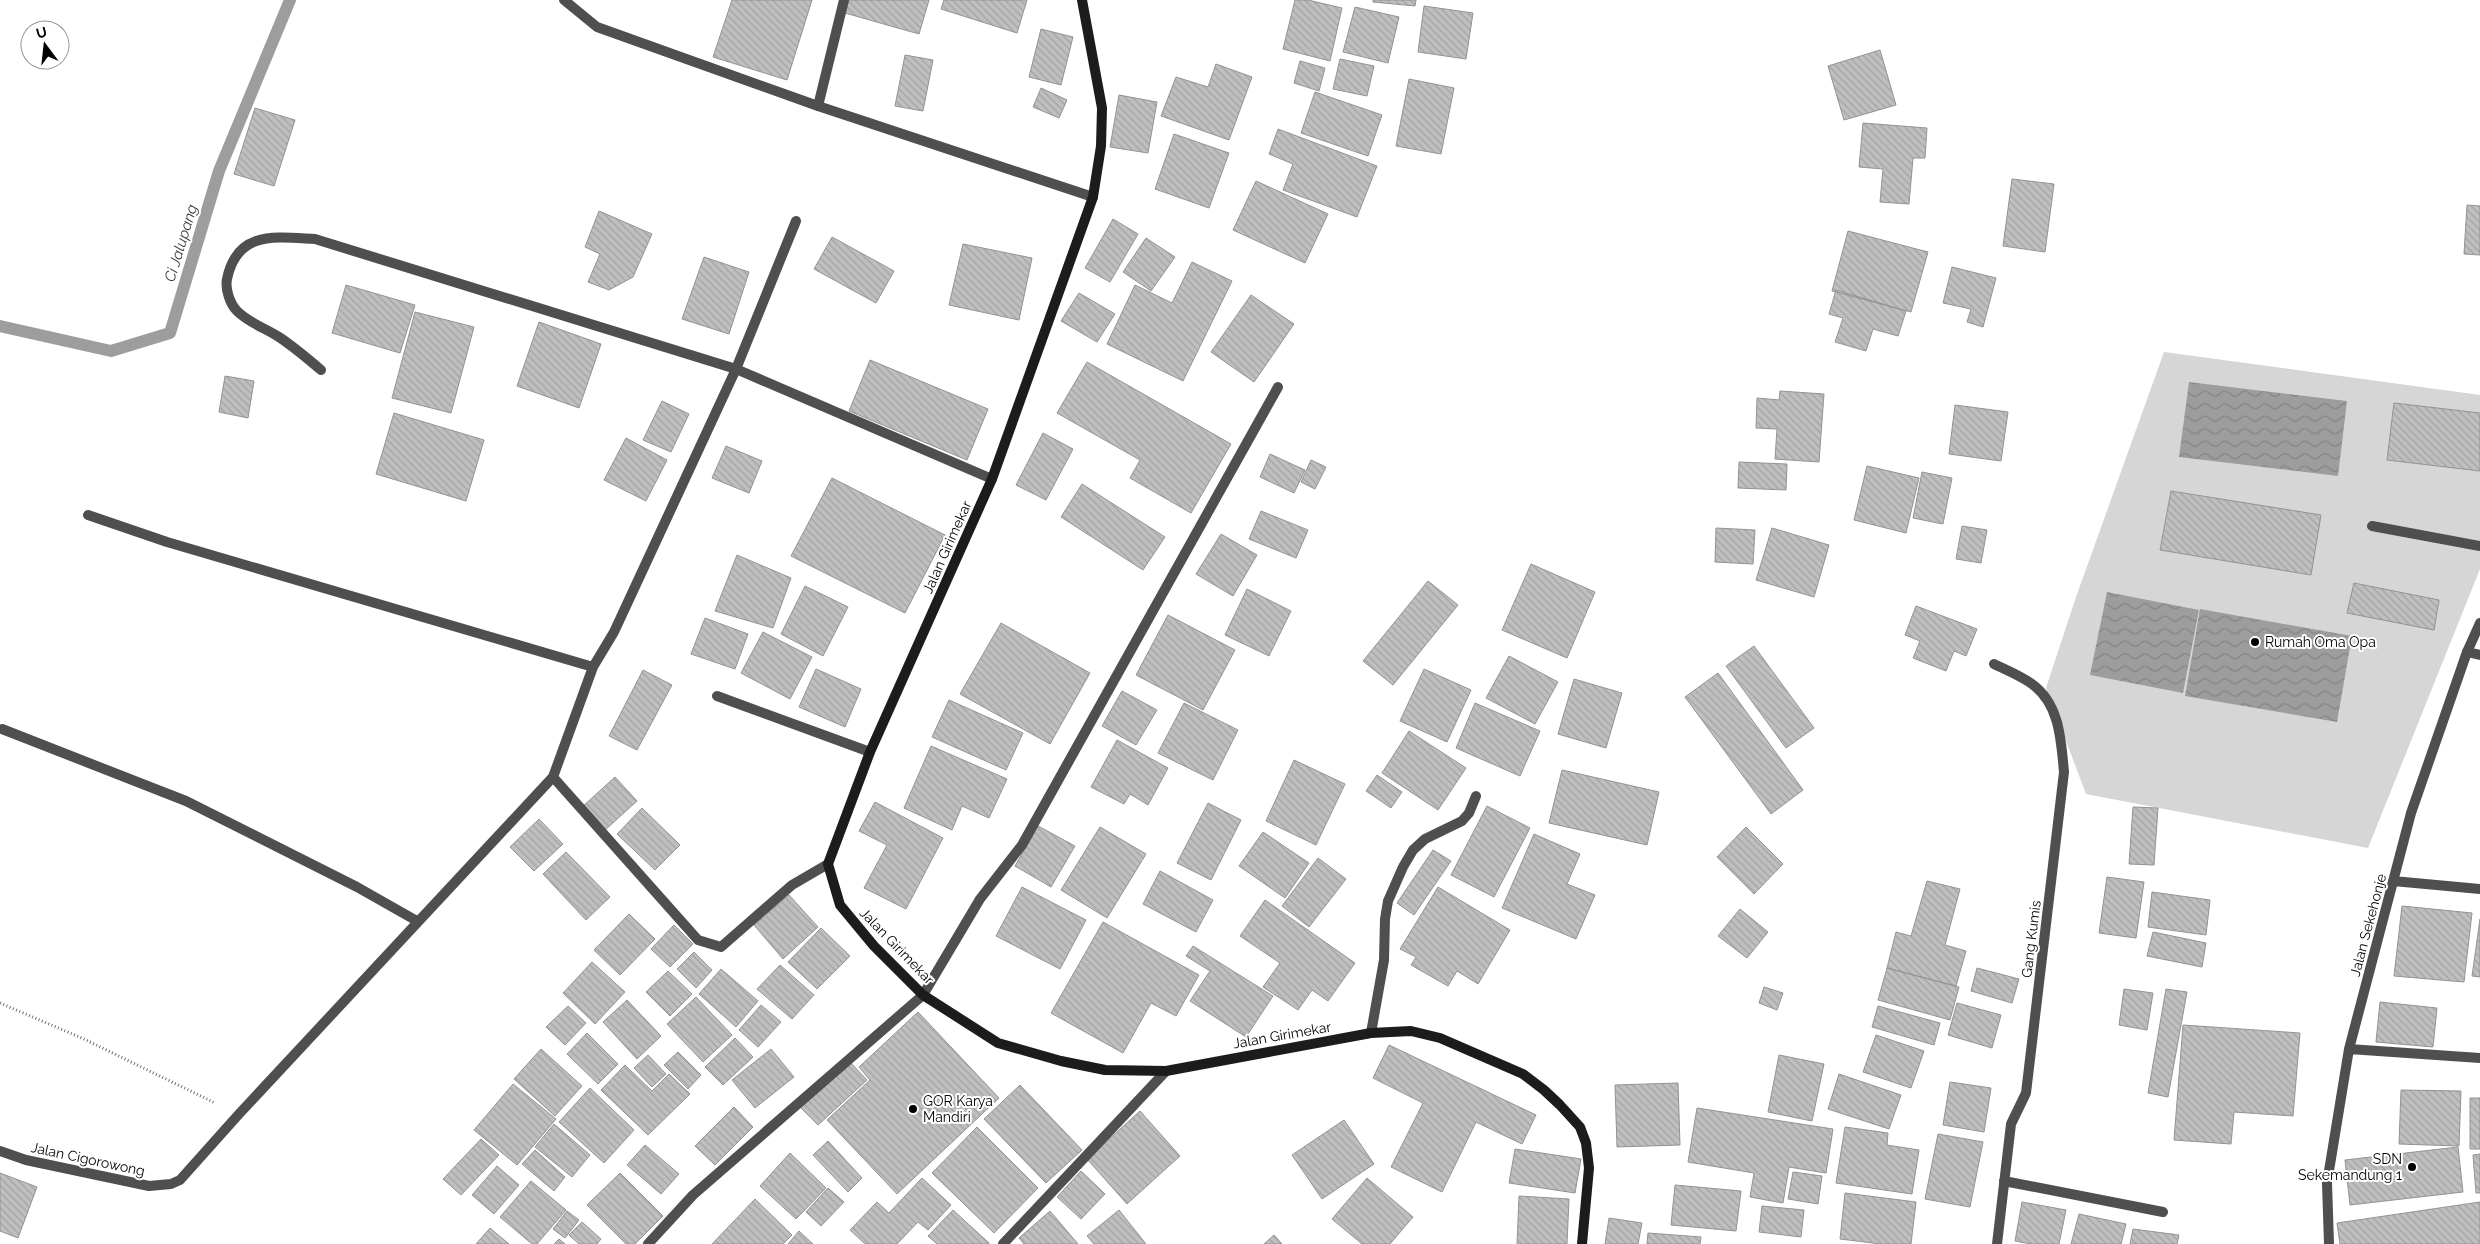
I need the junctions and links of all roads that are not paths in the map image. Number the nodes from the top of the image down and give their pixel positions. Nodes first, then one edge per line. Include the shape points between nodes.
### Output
1 (564, 0) edge
2 (844, 0) edge
3 (1082, 0) edge
4 (818, 106) junction
5 (1093, 197) junction
6 (796, 221) dead end
7 (736, 369) junction
8 (321, 370) dead end
9 (1278, 387) dead end
10 (992, 479) junction
11 (88, 515) dead end
12 (2372, 526) dead end
13 (2480, 546) edge
14 (2480, 622) edge
15 (2467, 652) junction
16 (2480, 655) edge
17 (1994, 664) dead end
18 (593, 667) junction
19 (717, 696) dead end
20 (2, 729) dead end
21 (870, 752) junction
22 (553, 777) junction
23 (1476, 796) dead end
24 (828, 864) junction
25 (2394, 881) junction
26 (2480, 889) edge
27 (417, 920) junction
28 (923, 995) junction
29 (1371, 1033) junction
30 (2349, 1049) junction
31 (2480, 1058) edge
32 (1166, 1070) junction
33 (0, 1151) edge
34 (2004, 1181) junction
35 (2163, 1212) dead end
36 (648, 1244) edge
37 (1003, 1244) edge
38 (1582, 1244) edge
39 (1997, 1244) edge
40 (2329, 1244) edge

1 - 4 street via 597,27
2 - 4 street
3 - 5 street, Jalan Girimekar via 1102,108 1101,146
4 - 5 street
5 - 10 street, Jalan Girimekar
6 - 7 street
7 - 8 street via 315,239 269,237 251,242 230,265 226,283 235,310 254,325 299,350
7 - 10 street
7 - 18 street via 614,632
9 - 28 street via 1022,845 980,898
10 - 21 street, Jalan Girimekar
11 - 18 street via 167,542
12 - 13 street
14 - 15 street, Jalan Sekehonje
15 - 16 street
15 - 25 street, Jalan Sekehonje via 2411,813
17 - 34 street, Gang Kumis via 2032,684 2048,701 2058,723 2064,772 2026,1093 2011,1124
18 - 22 street
19 - 21 street
20 - 27 street via 186,801
21 - 24 street, Jalan Girimekar
22 - 24 street via 698,940 713,945 721,947 792,885
22 - 27 street
23 - 29 street via 1462,821 1425,838 1412,850 1402,867 1386,910 1384,960
24 - 28 street, Jalan Girimekar via 840,905 874,946
25 - 26 street
25 - 30 street, Jalan Sekehonje
27 - 33 street, Jalan Cigorowong via 180,1180 149,1186 26,1160
28 - 32 street, Jalan Girimekar via 998,1043 1105,1070
28 - 36 street via 693,1195
29 - 32 street, Jalan Girimekar
29 - 38 street, Jalan Girimekar via 1411,1031 1440,1038 1523,1074 1544,1090 1580,1127 1588,1154
30 - 31 street
30 - 40 street, Jalan Sekehonje via 2327,1183
32 - 37 street
34 - 35 street
34 - 39 street, Gang Kumis

